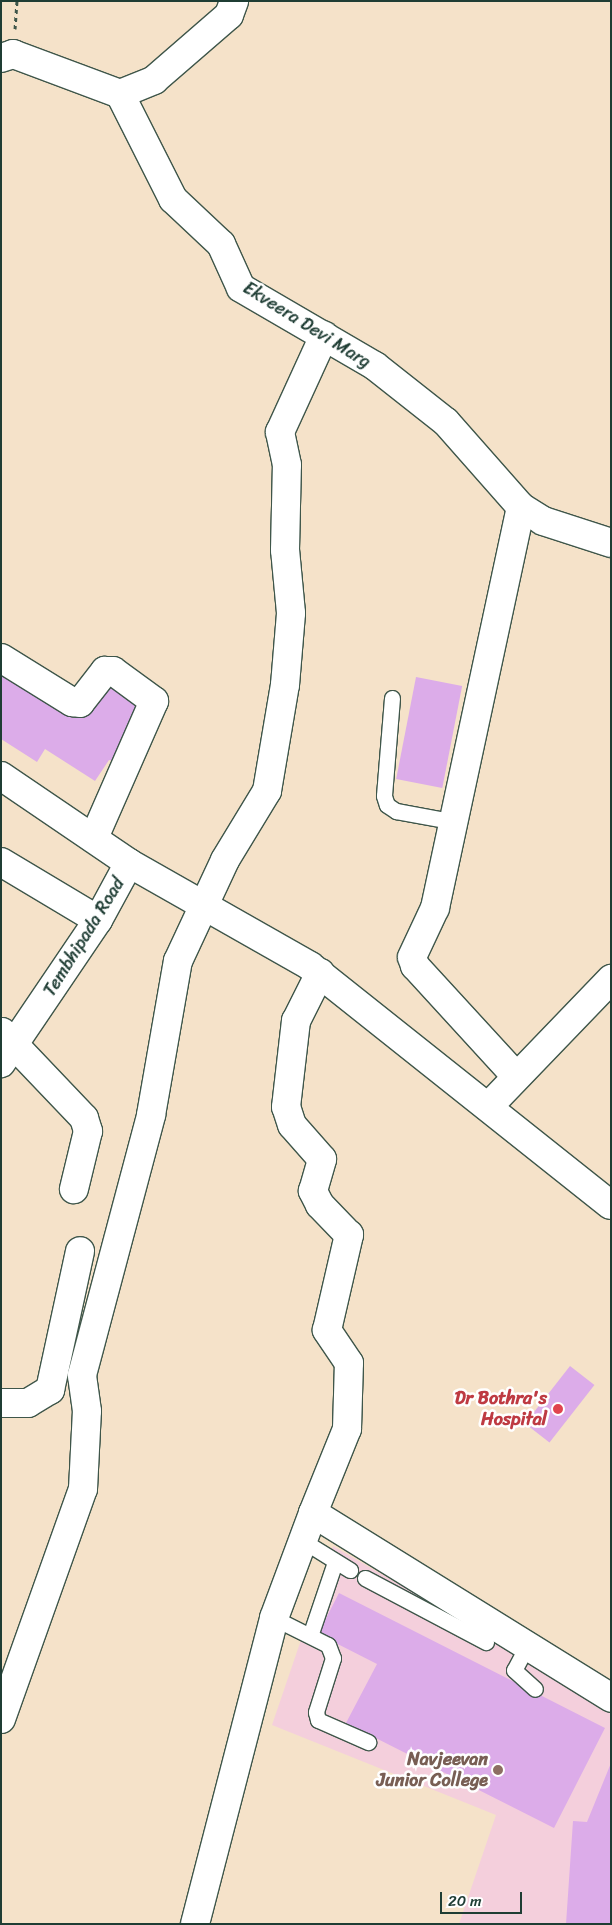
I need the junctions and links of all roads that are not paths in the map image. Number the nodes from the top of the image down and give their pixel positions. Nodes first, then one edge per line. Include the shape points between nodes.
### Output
1 (234, 1) edge
2 (1, 58) edge
3 (120, 94) junction
4 (324, 336) junction
5 (521, 507) junction
6 (611, 542) edge
7 (1, 658) edge
8 (392, 698) dead end
9 (1, 776) edge
10 (451, 821) junction
11 (94, 838) junction
12 (1, 862) edge
13 (129, 863) junction
14 (206, 906) junction
15 (98, 920) junction
16 (320, 974) junction
17 (611, 979) edge
18 (9, 1045) edge
19 (515, 1075) junction
20 (488, 1107) junction
21 (81, 1186) dead end
22 (611, 1205) edge
23 (80, 1251) dead end
24 (1, 1403) edge
25 (312, 1513) junction
26 (300, 1539) junction
27 (335, 1562) junction
28 (350, 1570) dead end
29 (366, 1578) dead end
30 (274, 1618) junction
31 (311, 1633) junction
32 (486, 1642) dead end
33 (527, 1646) junction
34 (535, 1689) dead end
35 (611, 1698) edge
36 (1, 1719) edge
37 (368, 1742) dead end
38 (195, 1924) edge

1 - 3 street via 229,15 154,80
2 - 3 street via 13,54
3 - 4 street, Ekveera Devi Marg via 173,199 222,244 241,288
4 - 5 street, Ekveera Devi Marg via 375,366 446,422
4 - 14 street via 280,432 287,465 285,550 291,613 285,685 267,791 225,860
5 - 6 street, Ekveera Devi Marg via 543,521
5 - 10 street
7 - 11 street via 72,702 80,703 105,671 113,671 154,701
8 - 10 lane via 384,796 387,805 396,810
9 - 11 street, Tembhipada Road
10 - 19 street via 435,908 412,958 415,966
11 - 13 street, Tembhipada Road
12 - 15 street
13 - 14 street
13 - 15 street, Tembhipada Road
14 - 16 street
14 - 36 street via 178,961 151,1115 82,1375 87,1411 83,1489
15 - 18 street, Tembhipada Road
16 - 20 street
16 - 25 street via 296,1021 286,1107 292,1124 322,1159 312,1191 320,1205 349,1235 327,1330 349,1363 347,1429
17 - 19 street
18 - 21 street via 84,1118 88,1131
19 - 20 street
20 - 22 street
23 - 24 street via 50,1390 28,1403
25 - 26 street
25 - 33 street
26 - 27 lane
26 - 30 street
27 - 28 lane
27 - 31 lane
29 - 32 lane
30 - 31 lane
30 - 38 street
31 - 37 lane via 328,1645 333,1658 316,1712 318,1720
33 - 34 lane via 514,1670
33 - 35 street

